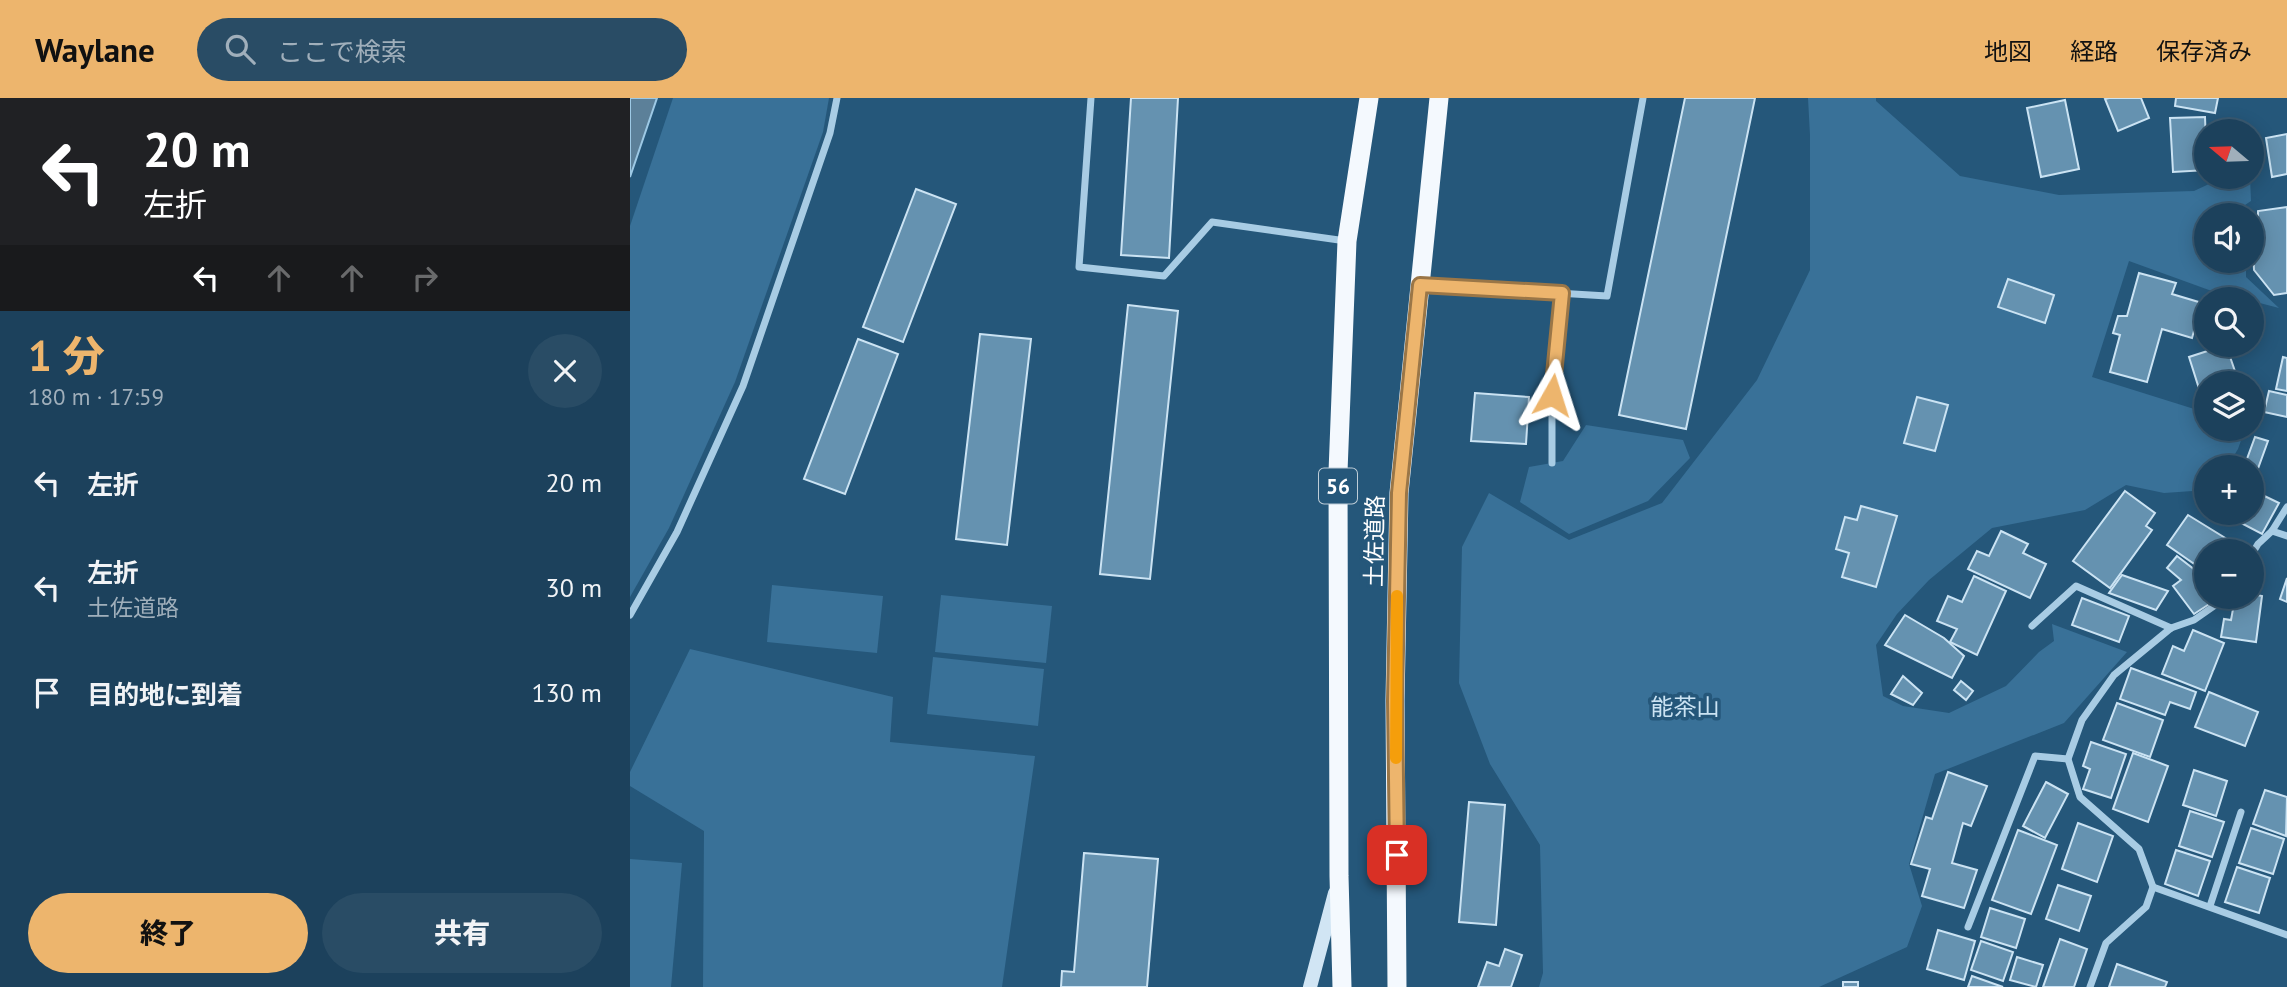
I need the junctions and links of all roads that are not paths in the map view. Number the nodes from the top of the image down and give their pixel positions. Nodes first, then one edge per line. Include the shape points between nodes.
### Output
1 (837, 98) edge
2 (1091, 98) edge
3 (1369, 98) edge
4 (1439, 98) edge
5 (1643, 98) edge
6 (1347, 241) junction
7 (1420, 285) junction
8 (1562, 293) junction
9 (1552, 464) dead end
10 (2287, 507) edge
11 (2272, 531) junction
12 (2287, 536) edge
13 (2263, 539) edge
14 (2210, 609) edge
15 (630, 615) edge
16 (2032, 626) dead end
17 (2171, 628) junction
18 (2068, 759) junction
19 (2241, 812) dead end
20 (1339, 876) junction
21 (2153, 887) junction
22 (2210, 906) junction
23 (1968, 927) dead end
24 (2287, 934) edge
25 (1310, 987) edge
26 (1342, 987) edge
27 (1397, 987) edge
28 (2090, 987) edge

1 - 15 street via 830,133 743,386 677,532
2 - 6 street via 1079,267 1164,276 1212,222
3 - 6 highway, 土佐道路 / 56
4 - 7 highway, 土佐道路
5 - 8 street via 1607,296
6 - 20 highway, 土佐道路 / 56 via 1338,472
7 - 8 street
7 - 27 highway, 土佐道路 via 1399,493
8 - 9 street via 1552,395
10 - 11 street
11 - 12 street
11 - 13 street
14 - 17 street
16 - 17 street via 2076,586
17 - 18 street via 2114,675 2082,720
18 - 21 street via 2080,797 2139,849
18 - 23 street via 2035,756
19 - 22 street
20 - 25 main road
20 - 26 highway, 土佐道路 / 56
21 - 22 street
21 - 28 street via 2146,907 2106,943
22 - 24 street

